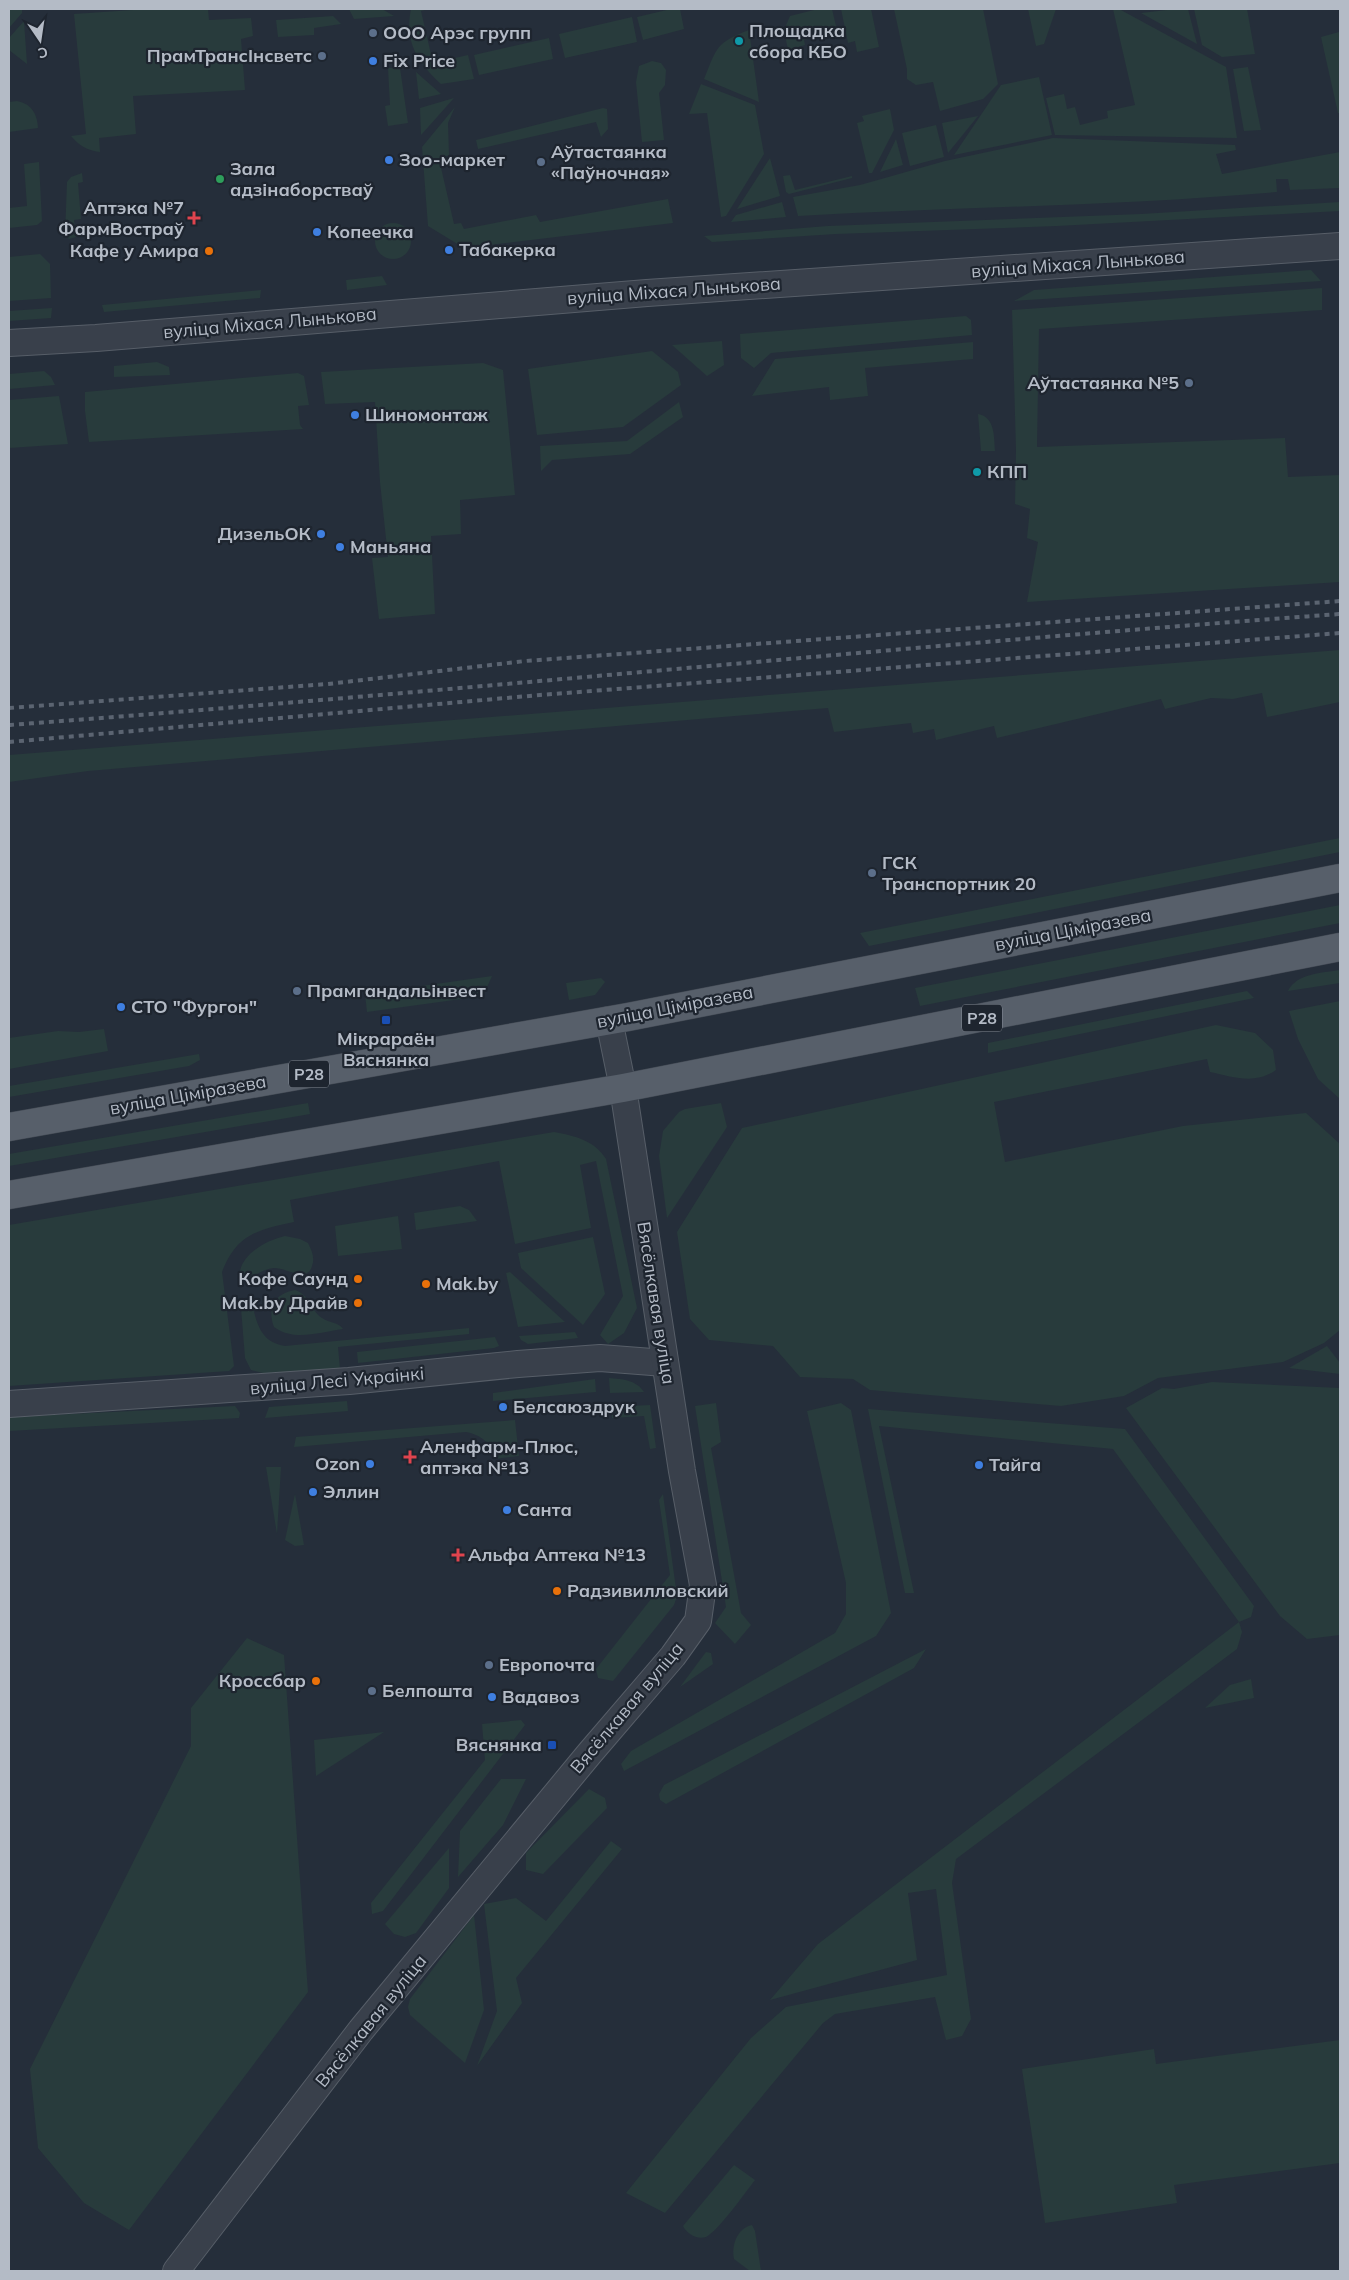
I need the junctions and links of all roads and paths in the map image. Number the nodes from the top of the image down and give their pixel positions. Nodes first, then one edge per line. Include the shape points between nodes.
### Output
1 (1340, 246) edge
2 (9, 343) edge
3 (1340, 878) edge
4 (1340, 947) edge
5 (609, 1020) junction
6 (623, 1088) junction
7 (9, 1127) edge
8 (9, 1195) edge
9 (665, 1364) junction
10 (9, 1404) edge
11 (176, 2271) edge

1 - 2 street, вуліца Міхася Лынькова via 689,290
3 - 5 main road, вуліца Ціміразева / Р28
4 - 6 main road, Р28
5 - 6 street, Вясёлкавая вуліца
5 - 7 main road, вуліца Ціміразева / Р28
6 - 8 main road, Р28
6 - 9 street, Вясёлкавая вуліца
9 - 10 street, вуліца Лесі Украінкі via 600,1358 330,1383
9 - 11 street, Вясёлкавая вуліца via 703,1585 698,1621 673,1656 361,2030

